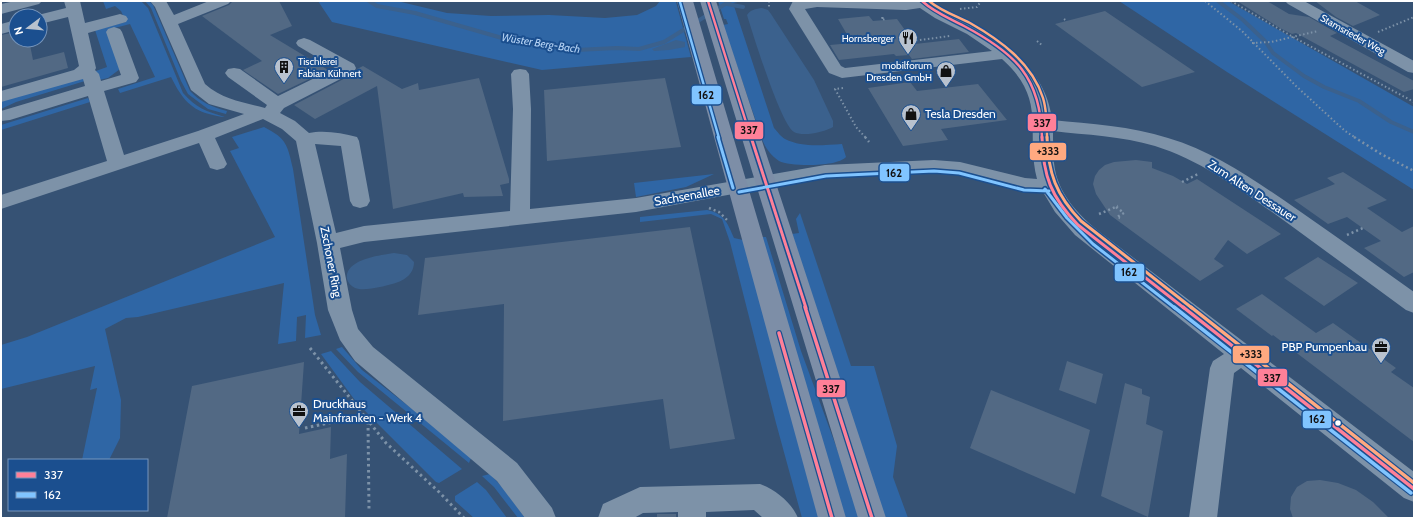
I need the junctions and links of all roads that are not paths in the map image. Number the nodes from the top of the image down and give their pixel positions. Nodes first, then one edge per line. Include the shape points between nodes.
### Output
1 (34, 1) edge
2 (158, 1) edge
3 (223, 1) edge
4 (685, 1) edge
5 (708, 1) edge
6 (1293, 1) edge
7 (922, 2) edge
8 (1, 9) edge
9 (76, 16) edge
10 (48, 18) edge
11 (169, 22) junction
12 (304, 43) dead end
13 (1006, 54) junction
14 (88, 68) junction
15 (1414, 68) edge
16 (234, 73) dead end
17 (520, 74) dead end
18 (95, 89) junction
19 (1, 97) edge
20 (269, 111) junction
21 (4, 116) dead end
22 (1044, 125) junction
23 (205, 135) junction
24 (305, 140) junction
25 (117, 163) junction
26 (217, 164) dead end
27 (766, 182) junction
28 (1049, 186) junction
29 (738, 187) junction
30 (360, 201) dead end
31 (1, 202) edge
32 (520, 217) junction
33 (328, 243) junction
34 (1414, 304) edge
35 (1242, 354) junction
36 (1414, 488) edge
37 (692, 508) edge
38 (542, 518) edge
39 (612, 518) edge
40 (784, 518) edge
41 (832, 518) edge
42 (872, 518) edge
43 (1203, 518) edge

1 - 8 street
2 - 11 street
3 - 11 street
4 - 29 main road
5 - 27 main road
6 - 15 street, Stamsrieder Weg
7 - 13 street via 939,14 977,33
7 - 13 street via 906,5 817,2 799,4 797,9 835,69 842,73
9 - 10 street
9 - 14 street
9 - 18 street via 115,22 130,78
11 - 20 street via 197,86 206,97 226,105
12 - 20 street via 348,68
13 - 22 street via 1034,88
14 - 18 street
14 - 19 street via 80,74
16 - 20 street
17 - 32 street
18 - 21 street
18 - 25 street
20 - 23 street
20 - 24 street via 296,129
22 - 28 street via 1044,165
22 - 34 street, Zum Alten Dessauer via 1136,136 1162,142 1191,154 1236,178
23 - 25 street
23 - 26 street
24 - 30 street via 318,136 350,141
24 - 33 street, Zschoner Ring
25 - 31 street
27 - 28 street, Sachsenallee via 825,171 934,166 960,168 1025,185
27 - 29 street, Sachsenallee
27 - 42 main road
28 - 35 street via 1060,204 1096,240
29 - 32 street, Sachsenallee via 636,205
29 - 41 main road
32 - 33 street, Sachsenallee via 364,234
33 - 38 street, Zschoner Ring via 340,310 348,333 364,354 507,472
35 - 36 street
35 - 43 street via 1222,368
37 - 39 street via 640,500 613,514
37 - 40 street via 760,497

